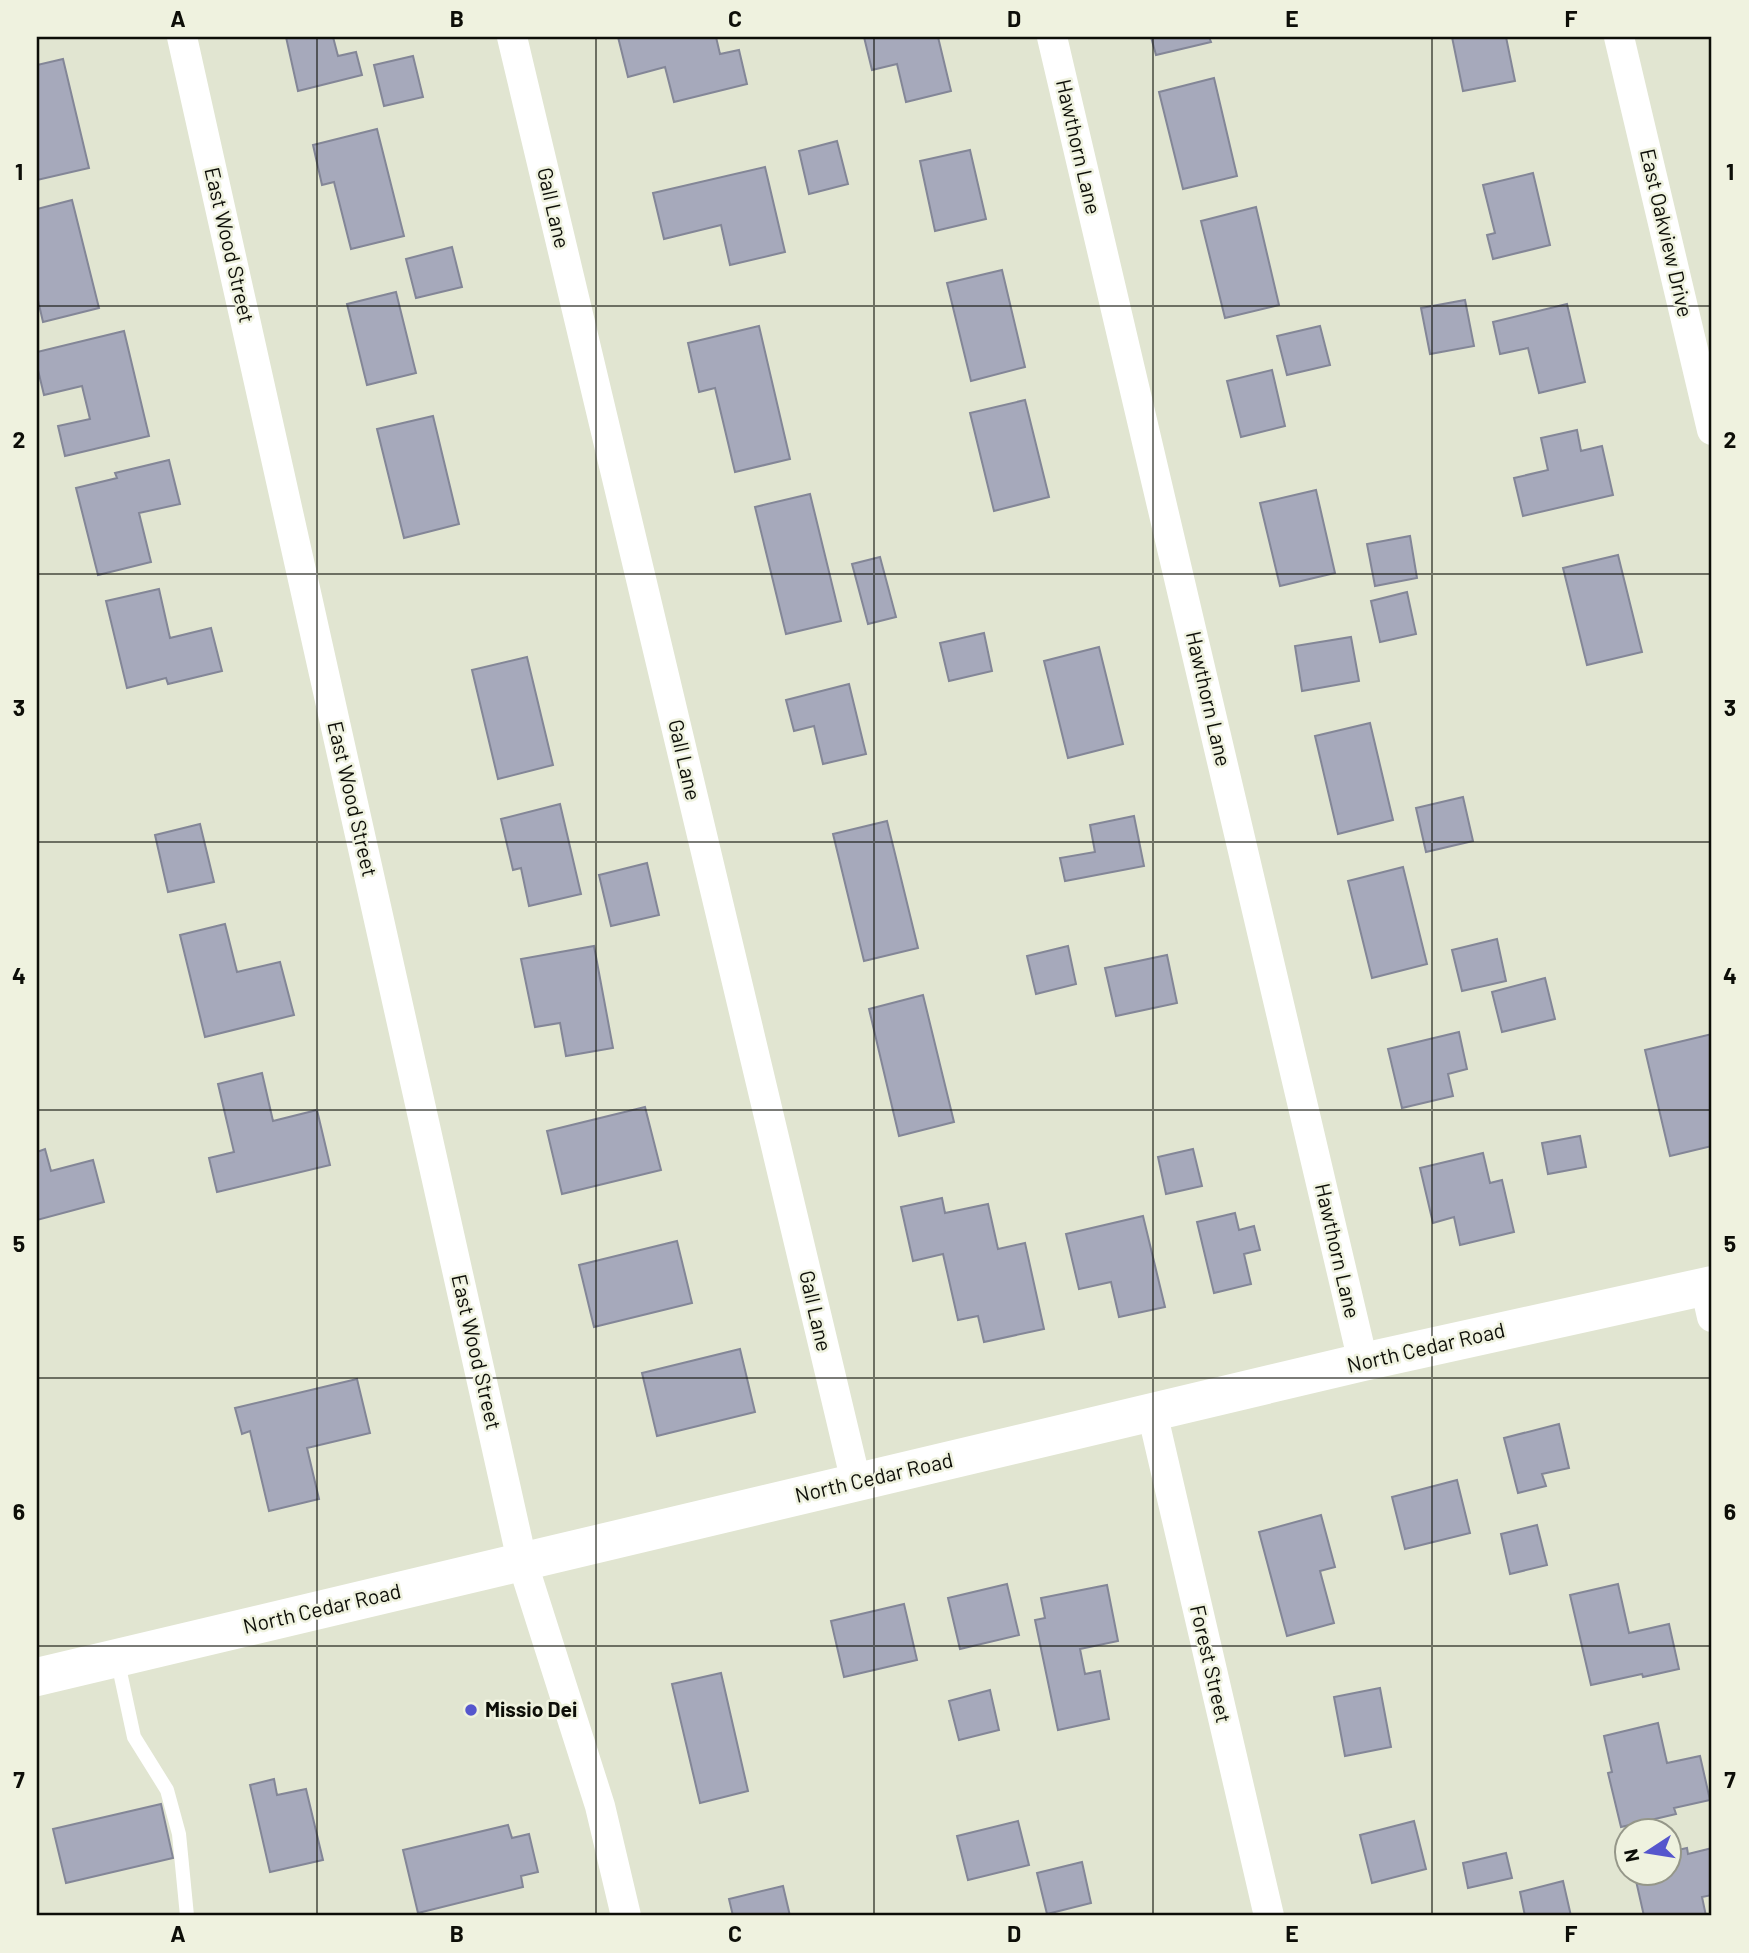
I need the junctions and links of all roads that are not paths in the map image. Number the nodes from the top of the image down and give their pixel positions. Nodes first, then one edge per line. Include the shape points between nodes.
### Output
1 (182, 37) edge
2 (512, 37) edge
3 (1052, 37) edge
4 (1619, 37) edge
5 (1712, 430) edge
6 (1710, 1296) edge
7 (1363, 1362) junction
8 (1152, 1412) junction
9 (856, 1482) junction
10 (523, 1561) junction
11 (117, 1658) junction
12 (37, 1677) edge
13 (187, 1916) edge
14 (626, 1916) edge
15 (1269, 1916) edge

1 - 10 street, East Wood Street
2 - 9 street, Gall Lane
3 - 7 street, Hawthorn Lane
4 - 5 street, East Oakview Drive
6 - 7 street, North Cedar Road
7 - 8 street, North Cedar Road
8 - 9 street, North Cedar Road
8 - 15 street, Forest Street
9 - 10 street, North Cedar Road
10 - 11 street, North Cedar Road
10 - 14 street, East Wood Street via 600,1806
11 - 12 street, North Cedar Road
11 - 13 lane via 134,1737 167,1790 179,1834

